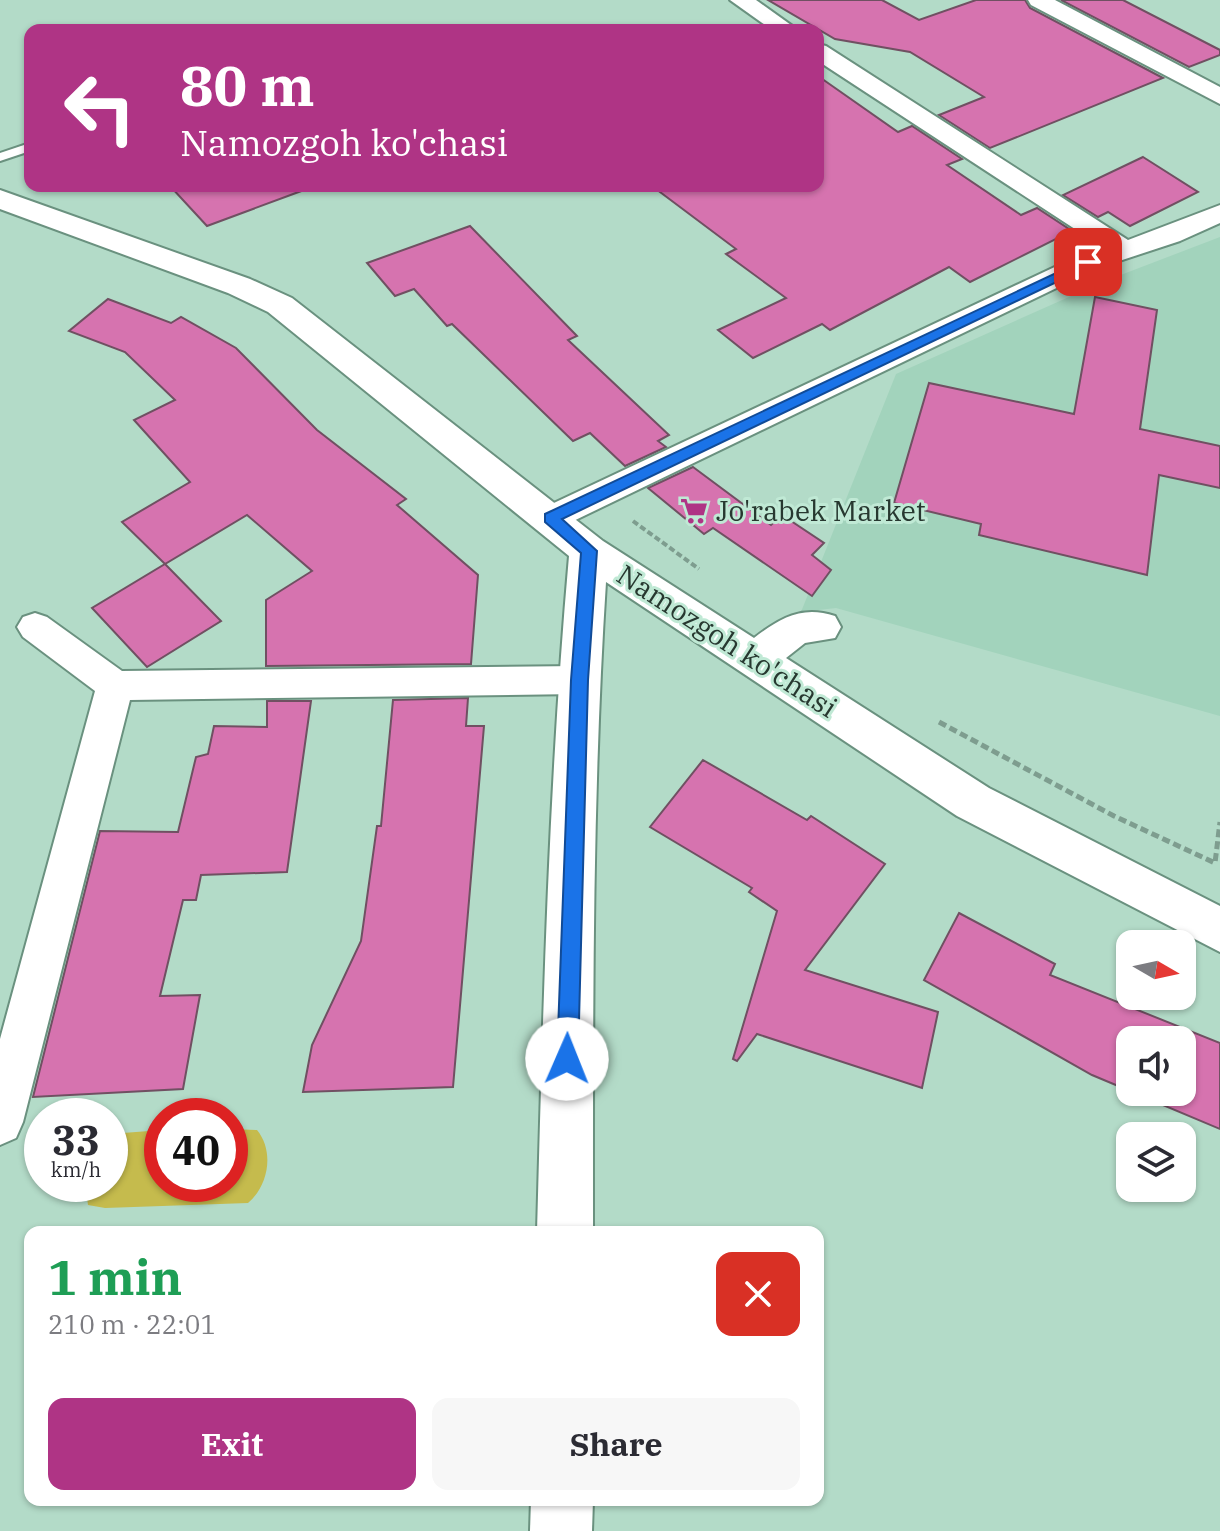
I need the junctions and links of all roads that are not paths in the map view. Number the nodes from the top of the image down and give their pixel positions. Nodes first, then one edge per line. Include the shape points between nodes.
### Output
1 (741, 0) edge
2 (1039, 0) edge
3 (778, 24) edge
4 (824, 55) edge
5 (1220, 97) edge
6 (24, 149) edge
7 (0, 157) edge
8 (0, 199) edge
9 (1220, 213) edge
10 (1124, 249) junction
11 (551, 518) junction
12 (589, 551) junction
13 (35, 627) dead end
14 (821, 627) dead end
15 (755, 659) junction
16 (579, 680) junction
17 (115, 686) junction
18 (1220, 930) edge
19 (0, 1122) edge
20 (565, 1226) edge
21 (562, 1506) edge
22 (561, 1531) edge

1 - 3 street
2 - 5 street
4 - 10 street
6 - 7 lane
8 - 11 street, Namozgoh ko'chasi via 280,305
9 - 10 street
10 - 11 street
11 - 12 street, Namozgoh ko'chasi
12 - 15 street, Namozgoh ko'chasi
12 - 16 street
13 - 17 street
14 - 15 street via 796,628
15 - 18 street, Namozgoh ko'chasi via 973,802
16 - 17 street
16 - 20 street
17 - 19 street
21 - 22 street

